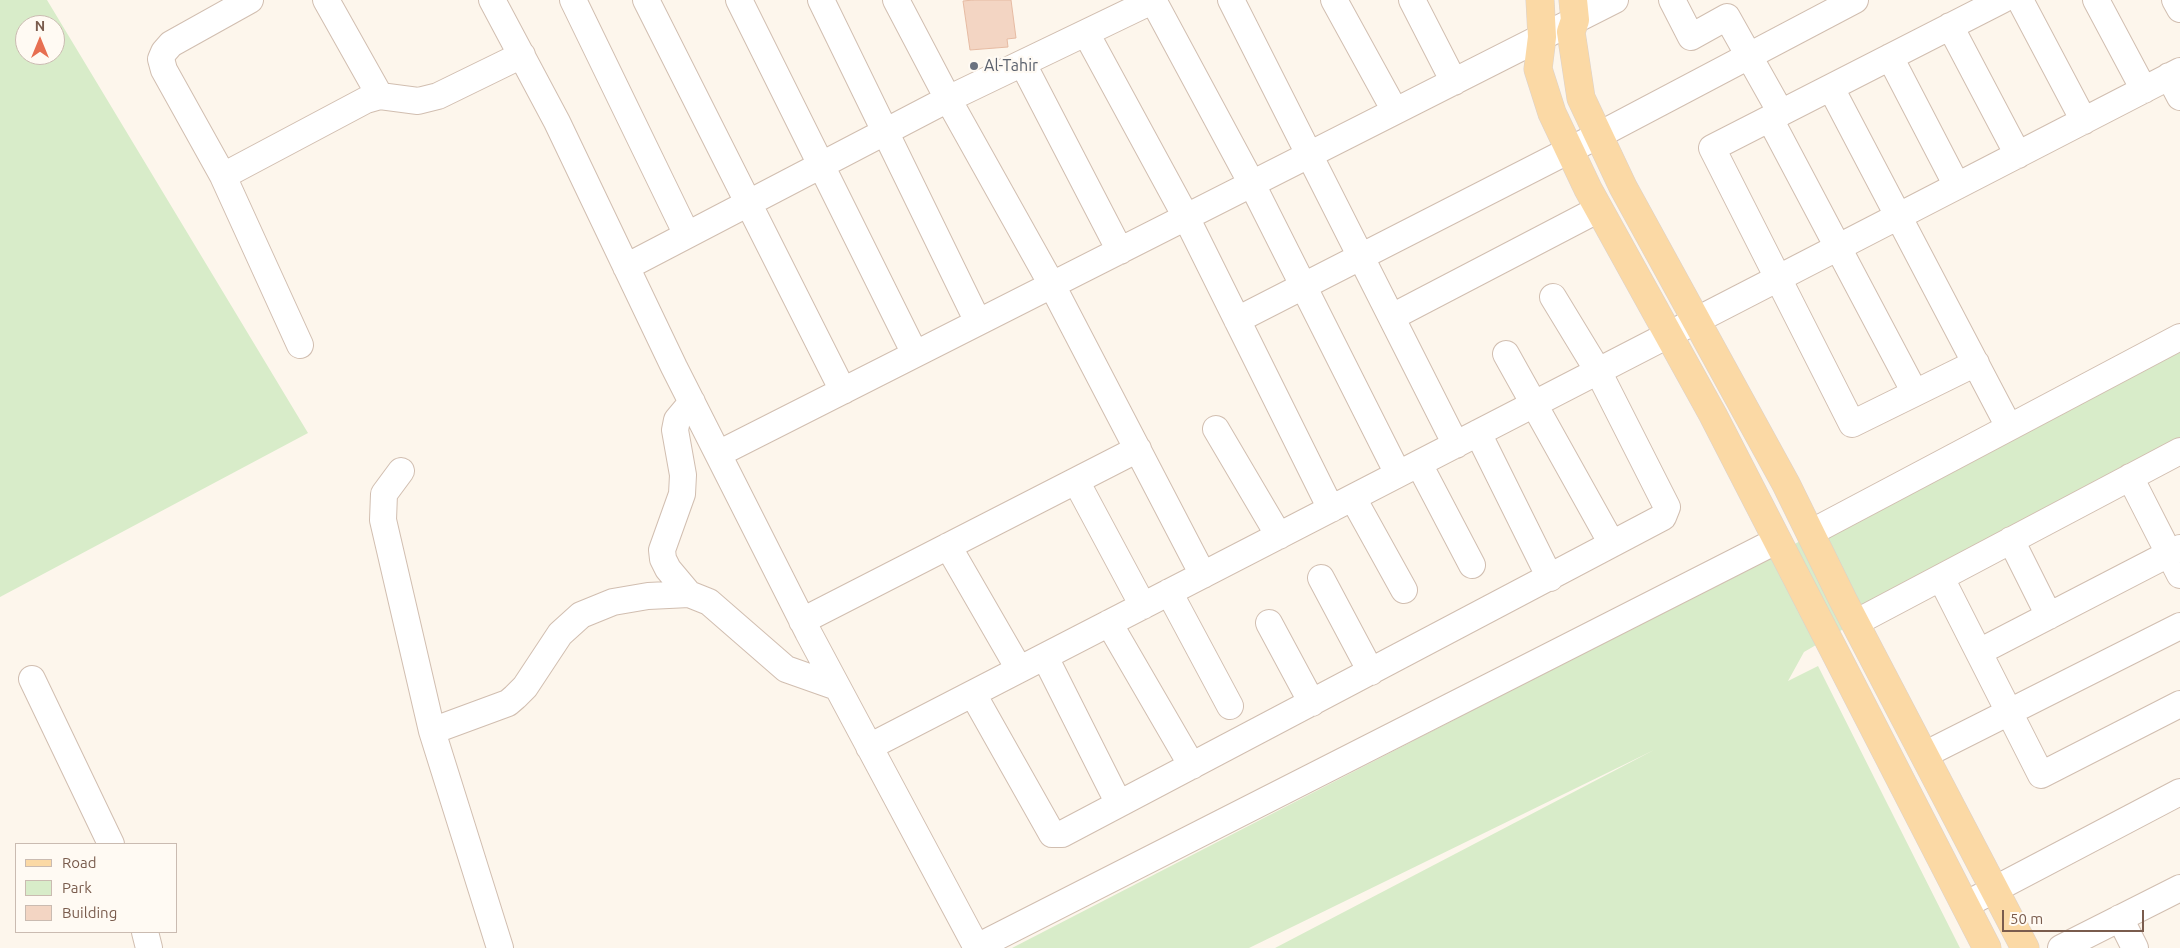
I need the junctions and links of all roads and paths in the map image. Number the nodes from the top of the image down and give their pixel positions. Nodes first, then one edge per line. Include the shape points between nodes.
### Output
1 (250, 0) edge
2 (326, 0) edge
3 (492, 0) edge
4 (573, 0) edge
5 (646, 0) edge
6 (739, 0) edge
7 (821, 0) edge
8 (896, 0) edge
9 (1153, 0) edge
10 (1231, 0) edge
11 (1334, 0) edge
12 (1412, 0) edge
13 (1540, 0) edge
14 (1615, 0) edge
15 (1672, 0) edge
16 (1855, 0) edge
17 (2002, 0) edge
18 (2020, 0) edge
19 (2096, 0) edge
20 (2176, 0) edge
21 (2180, 9) edge
22 (1574, 10) edge
23 (1950, 26) junction
24 (1086, 33) junction
25 (1542, 37) junction
26 (522, 55) junction
27 (1749, 56) junction
28 (1890, 57) junction
29 (1022, 64) junction
30 (1454, 82) junction
31 (2176, 82) edge
32 (1830, 88) junction
33 (2144, 90) junction
34 (380, 96) junction
35 (948, 100) junction
36 (1395, 111) junction
37 (1775, 116) junction
38 (2084, 121) junction
39 (886, 132) junction
40 (1598, 135) junction
41 (1570, 150) junction
42 (1310, 154) junction
43 (2018, 155) junction
44 (822, 165) junction
45 (223, 176) junction
46 (1252, 184) junction
47 (1958, 186) junction
48 (748, 203) junction
49 (1599, 209) junction
50 (1899, 216) junction
51 (1186, 217) junction
52 (688, 235) junction
53 (1838, 248) junction
54 (1120, 251) junction
55 (1361, 256) junction
56 (626, 267) junction
57 (1779, 278) junction
58 (1052, 285) junction
59 (1304, 286) junction
60 (1553, 297) dead end
61 (1392, 317) junction
62 (1237, 320) junction
63 (1695, 321) junction
64 (978, 322) junction
65 (1669, 335) junction
66 (2180, 337) edge
67 (300, 345) dead end
68 (915, 354) junction
69 (1506, 354) dead end
70 (1976, 363) junction
71 (1598, 371) junction
72 (843, 391) junction
73 (1915, 393) junction
74 (692, 402) junction
75 (1533, 405) junction
76 (2009, 427) junction
77 (1216, 428) dead end
78 (1478, 433) junction
79 (1456, 445) junction
80 (1138, 449) junction
81 (2180, 450) edge
82 (718, 454) junction
83 (1409, 469) junction
84 (401, 471) dead end
85 (2130, 477) junction
86 (1076, 480) junction
87 (1342, 503) junction
88 (1810, 533) junction
89 (1279, 536) junction
90 (2011, 540) junction
91 (1776, 541) junction
92 (1612, 544) junction
93 (948, 546) junction
94 (2176, 559) edge
95 (1472, 565) dead end
96 (1203, 575) junction
97 (1321, 578) dead end
98 (1550, 578) junction
99 (1941, 578) junction
100 (1404, 590) dead end
101 (1169, 592) junction
102 (689, 594) junction
103 (1143, 606) junction
104 (2049, 616) junction
105 (802, 621) junction
106 (1109, 623) junction
107 (1855, 623) junction
108 (1269, 624) dead end
109 (2180, 626) edge
110 (1979, 652) junction
111 (1045, 656) junction
112 (1019, 670) junction
113 (1371, 672) junction
114 (32, 679) dead end
115 (837, 687) junction
116 (973, 694) junction
117 (1312, 703) junction
118 (2180, 704) edge
119 (1230, 706) dead end
120 (2009, 712) junction
121 (432, 730) junction
122 (869, 747) junction
123 (1924, 755) junction
124 (1192, 766) junction
125 (2180, 792) edge
126 (1119, 804) junction
127 (112, 843) edge
128 (2180, 888) edge
129 (1995, 890) junction
130 (1965, 905) junction
131 (2120, 918) junction
132 (145, 933) edge
133 (977, 947) edge
134 (149, 948) edge
135 (500, 948) edge
136 (1987, 948) edge
137 (2025, 948) edge
138 (2061, 948) edge
139 (2135, 948) edge

1 - 45 street via 171,44 161,60
2 - 34 street
3 - 26 street
4 - 52 street
5 - 48 street
6 - 44 street
7 - 39 street
8 - 35 street
9 - 24 street
9 - 46 street
10 - 42 street
11 - 36 street
12 - 30 street
13 - 25 main road
14 - 22 street
15 - 27 street via 1691,37 1727,17
16 - 27 street
17 - 23 street
18 - 38 street
19 - 33 street
20 - 21 street
22 - 25 street
22 - 40 main road via 1571,32 1581,98
23 - 28 street
23 - 43 street
24 - 29 street
24 - 51 street
25 - 30 street
25 - 41 main road via 1538,69 1552,113
26 - 34 street via 438,96 418,101
26 - 56 street
27 - 37 street
27 - 40 street
28 - 32 street
28 - 47 street
29 - 35 street
29 - 54 street
30 - 36 street
31 - 33 street
32 - 37 street
32 - 50 street
33 - 38 street
34 - 45 street via 366,100
35 - 39 street
35 - 58 street
36 - 42 street
37 - 53 street
37 - 57 street via 1712,148
38 - 43 street
39 - 44 street
39 - 64 street
40 - 41 street
40 - 63 main road
41 - 49 main road
41 - 55 street
42 - 46 street
42 - 55 street
43 - 47 street
44 - 48 street
44 - 68 street
45 - 67 street
46 - 51 street
46 - 59 street
47 - 50 street
48 - 52 street
48 - 72 street
49 - 61 street
49 - 65 main road
50 - 53 street
50 - 70 street
51 - 54 street
51 - 62 street
52 - 56 street
53 - 57 street
53 - 73 street
54 - 58 street
55 - 59 street
55 - 61 street
56 - 74 street
57 - 63 street
57 - 73 street via 1852,424
58 - 64 street
58 - 80 street
59 - 62 street
59 - 83 street
60 - 71 street
61 - 79 street
62 - 87 street
63 - 65 street
63 - 88 main road
64 - 68 street
65 - 71 street
65 - 91 main road
66 - 76 street
68 - 72 street
69 - 75 street
70 - 73 street
70 - 76 street
71 - 75 street
71 - 92 street via 1667,507 1663,517
72 - 82 street
74 - 82 street
74 - 102 street via 677,420 675,430 682,494 662,550 668,569
75 - 78 street
75 - 92 street
76 - 88 street
77 - 89 street
78 - 79 street
78 - 98 street
79 - 83 street
80 - 86 street
80 - 96 street
81 - 85 street
82 - 105 street
83 - 87 street
83 - 95 street
84 - 121 street via 384,494 383,520
85 - 90 street
85 - 94 street
86 - 93 street
86 - 103 street
87 - 89 street
87 - 100 street
88 - 107 main road
89 - 96 street
90 - 99 street
90 - 104 street
91 - 130 main road
91 - 133 street
92 - 98 street
93 - 105 street
93 - 112 street
94 - 104 street
96 - 101 street
97 - 113 street
98 - 113 street
99 - 107 street
99 - 110 street
101 - 103 street
101 - 119 street
102 - 115 street via 709,602 786,668
102 - 121 street via 613,602 582,615 560,634 516,698 508,704
103 - 106 street
104 - 110 street
105 - 115 street
106 - 111 street
106 - 124 street
107 - 123 main road
108 - 117 street
109 - 120 street
110 - 120 street
111 - 112 street
111 - 126 street
112 - 116 street
113 - 117 street
114 - 127 street
115 - 122 street
116 - 122 street
116 - 126 street via 1052,834 1062,834
117 - 124 street
118 - 120 street via 2041,775
120 - 123 street
121 - 135 street
122 - 133 street
123 - 129 main road
124 - 126 street
125 - 129 street
128 - 131 street
129 - 130 street
129 - 137 main road
130 - 136 main road
131 - 138 street
131 - 139 street
132 - 134 street

